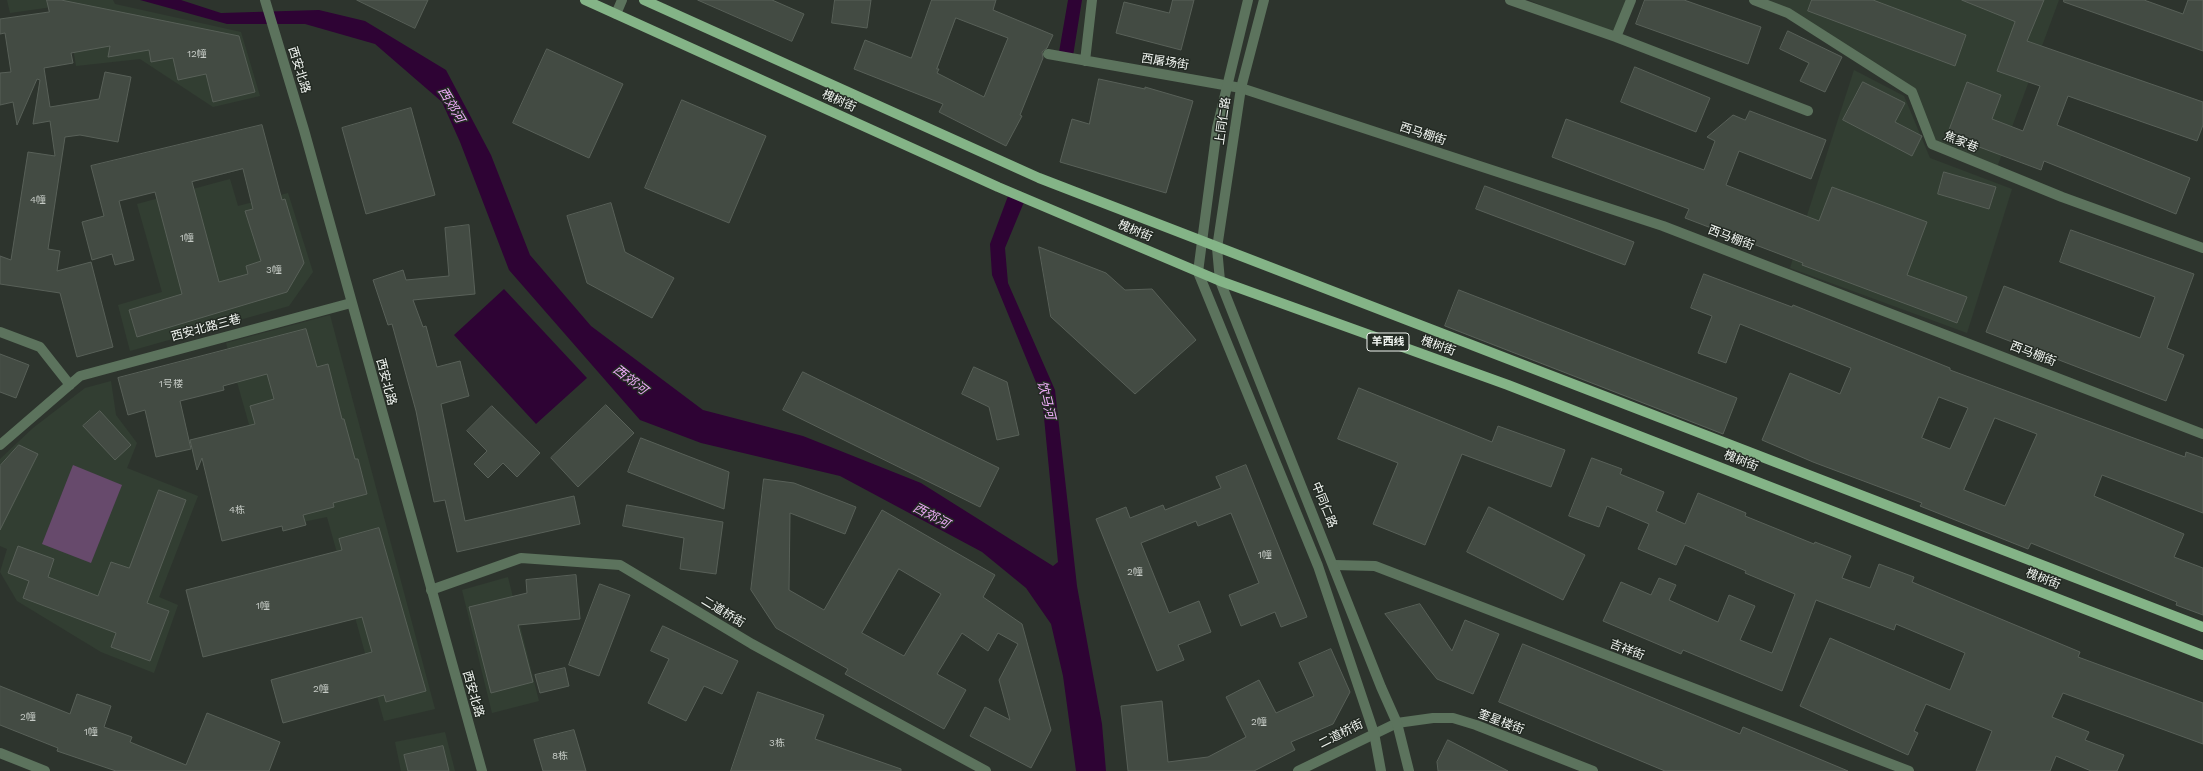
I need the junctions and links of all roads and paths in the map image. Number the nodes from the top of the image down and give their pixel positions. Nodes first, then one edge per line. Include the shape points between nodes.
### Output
1 (265, 0) edge
2 (585, 0) edge
3 (622, 0) edge
4 (644, 0) edge
5 (1092, 0) edge
6 (1248, 0) edge
7 (1264, 0) edge
8 (1510, 0) edge
9 (1631, 0) edge
10 (1754, 0) edge
11 (616, 14) junction
12 (1616, 37) junction
13 (1048, 54) dead end
14 (1085, 61) junction
15 (1228, 85) junction
16 (1241, 88) junction
17 (1808, 111) dead end
18 (1201, 242) junction
19 (1217, 248) junction
20 (2203, 248) edge
21 (1198, 272) junction
22 (1220, 281) junction
23 (351, 303) junction
24 (0, 332) edge
25 (70, 385) junction
26 (2203, 434) edge
27 (0, 445) edge
28 (1334, 566) junction
29 (431, 590) junction
30 (2203, 626) edge
31 (2203, 655) edge
32 (1397, 723) junction
33 (1374, 733) junction
34 (0, 752) edge
35 (46, 771) edge
36 (482, 771) edge
37 (986, 771) edge
38 (1298, 771) edge
39 (1381, 771) edge
40 (1409, 771) edge
41 (1593, 771) edge
42 (1909, 771) edge

1 - 23 street, 西安北路 via 304,130
2 - 11 main road, 槐树街 / 羊西线
3 - 11 street
4 - 18 main road, 槐树街 / 羊西线 via 1039,178
5 - 14 street
6 - 15 street
7 - 16 street, 上同仁路
8 - 12 street
9 - 12 street
10 - 20 street, 焦家巷 via 1788,13 1912,92 1932,144 2062,197
11 - 21 main road, 槐树街 / 羊西线 via 998,187
12 - 17 street
13 - 14 street, 西屠场街
14 - 15 street, 西屠场街
15 - 16 street, 西屠场街
15 - 18 street via 1217,128
16 - 19 street, 上同仁路
16 - 26 street, 西马棚街 via 1663,226
18 - 19 main road, 槐树街 / 羊西线
18 - 21 street
19 - 22 street, 中同仁路
19 - 30 main road, 槐树街 / 羊西线
21 - 22 main road, 槐树街 / 羊西线
21 - 33 street via 1318,566
22 - 28 street, 中同仁路
22 - 31 main road, 槐树街 / 羊西线 via 1516,388
23 - 25 street, 西安北路三巷 via 80,376
23 - 29 street, 西安北路
24 - 25 street via 40,347
25 - 27 street, 西安北路三巷
28 - 32 street, 中同仁路 via 1380,687
28 - 42 street, 吉祥街 via 1375,566
29 - 36 street, 西安北路
29 - 37 street, 二道桥街 via 521,558 620,565 752,644
32 - 33 street, 二道桥街
32 - 40 street, 中同仁路
32 - 41 street, 奎星楼街 via 1453,718
33 - 38 street, 二道桥街
33 - 39 street
34 - 35 street

